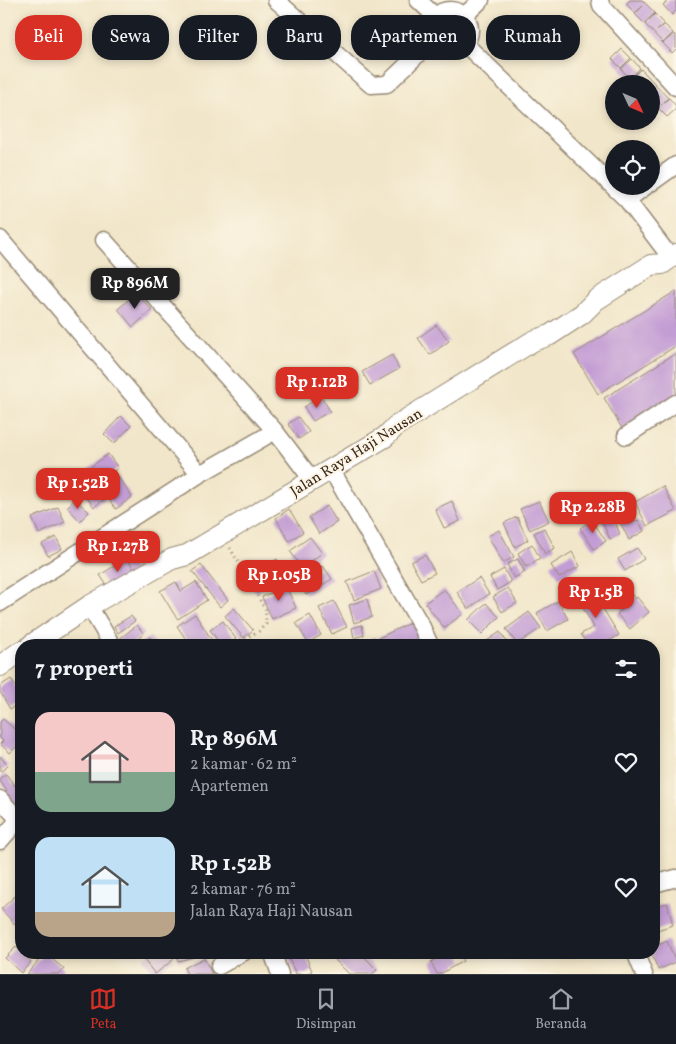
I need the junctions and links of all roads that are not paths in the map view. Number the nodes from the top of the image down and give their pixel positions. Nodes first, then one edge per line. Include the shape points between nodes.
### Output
1 (276, 0) edge
2 (418, 0) edge
3 (481, 0) edge
4 (600, 0) edge
5 (434, 15) edge
6 (438, 15) edge
7 (462, 15) edge
8 (465, 15) edge
9 (476, 55) edge
10 (412, 60) edge
11 (676, 88) edge
12 (676, 165) edge
13 (660, 177) edge
14 (634, 195) edge
15 (627, 200) junction
16 (0, 239) edge
17 (104, 240) dead end
18 (673, 256) edge
19 (676, 403) edge
20 (275, 431) junction
21 (626, 436) dead end
22 (331, 469) junction
23 (200, 474) junction
24 (313, 481) junction
25 (0, 603) edge
26 (89, 606) junction
27 (42, 639) edge
28 (108, 639) edge
29 (427, 639) edge
30 (0, 799) edge
31 (15, 813) edge
32 (15, 824) edge
33 (0, 841) edge
34 (676, 878) edge
35 (660, 882) edge
36 (232, 959) edge
37 (275, 959) edge
38 (638, 959) edge
39 (219, 966) dead end
40 (280, 974) edge
41 (644, 974) edge

1 - 10 street via 371,86 387,84
2 - 5 street
3 - 8 street
4 - 11 street via 601,5
6 - 7 street via 453,10
9 - 15 street
12 - 13 street
14 - 15 street
15 - 18 street
16 - 23 street
17 - 20 street
18 - 22 street, Jalan Raya Haji Nausan via 662,264 651,265 596,300 582,314 550,335 533,341
19 - 21 street
20 - 23 street
20 - 24 street
22 - 24 street, Jalan Raya Haji Nausan
22 - 29 street
23 - 25 street
24 - 26 street, Jalan Raya Haji Nausan
26 - 27 street, Jalan Raya Haji Nausan
26 - 28 street
30 - 31 street
32 - 33 street
34 - 35 street
36 - 39 street
37 - 40 street
38 - 41 street

